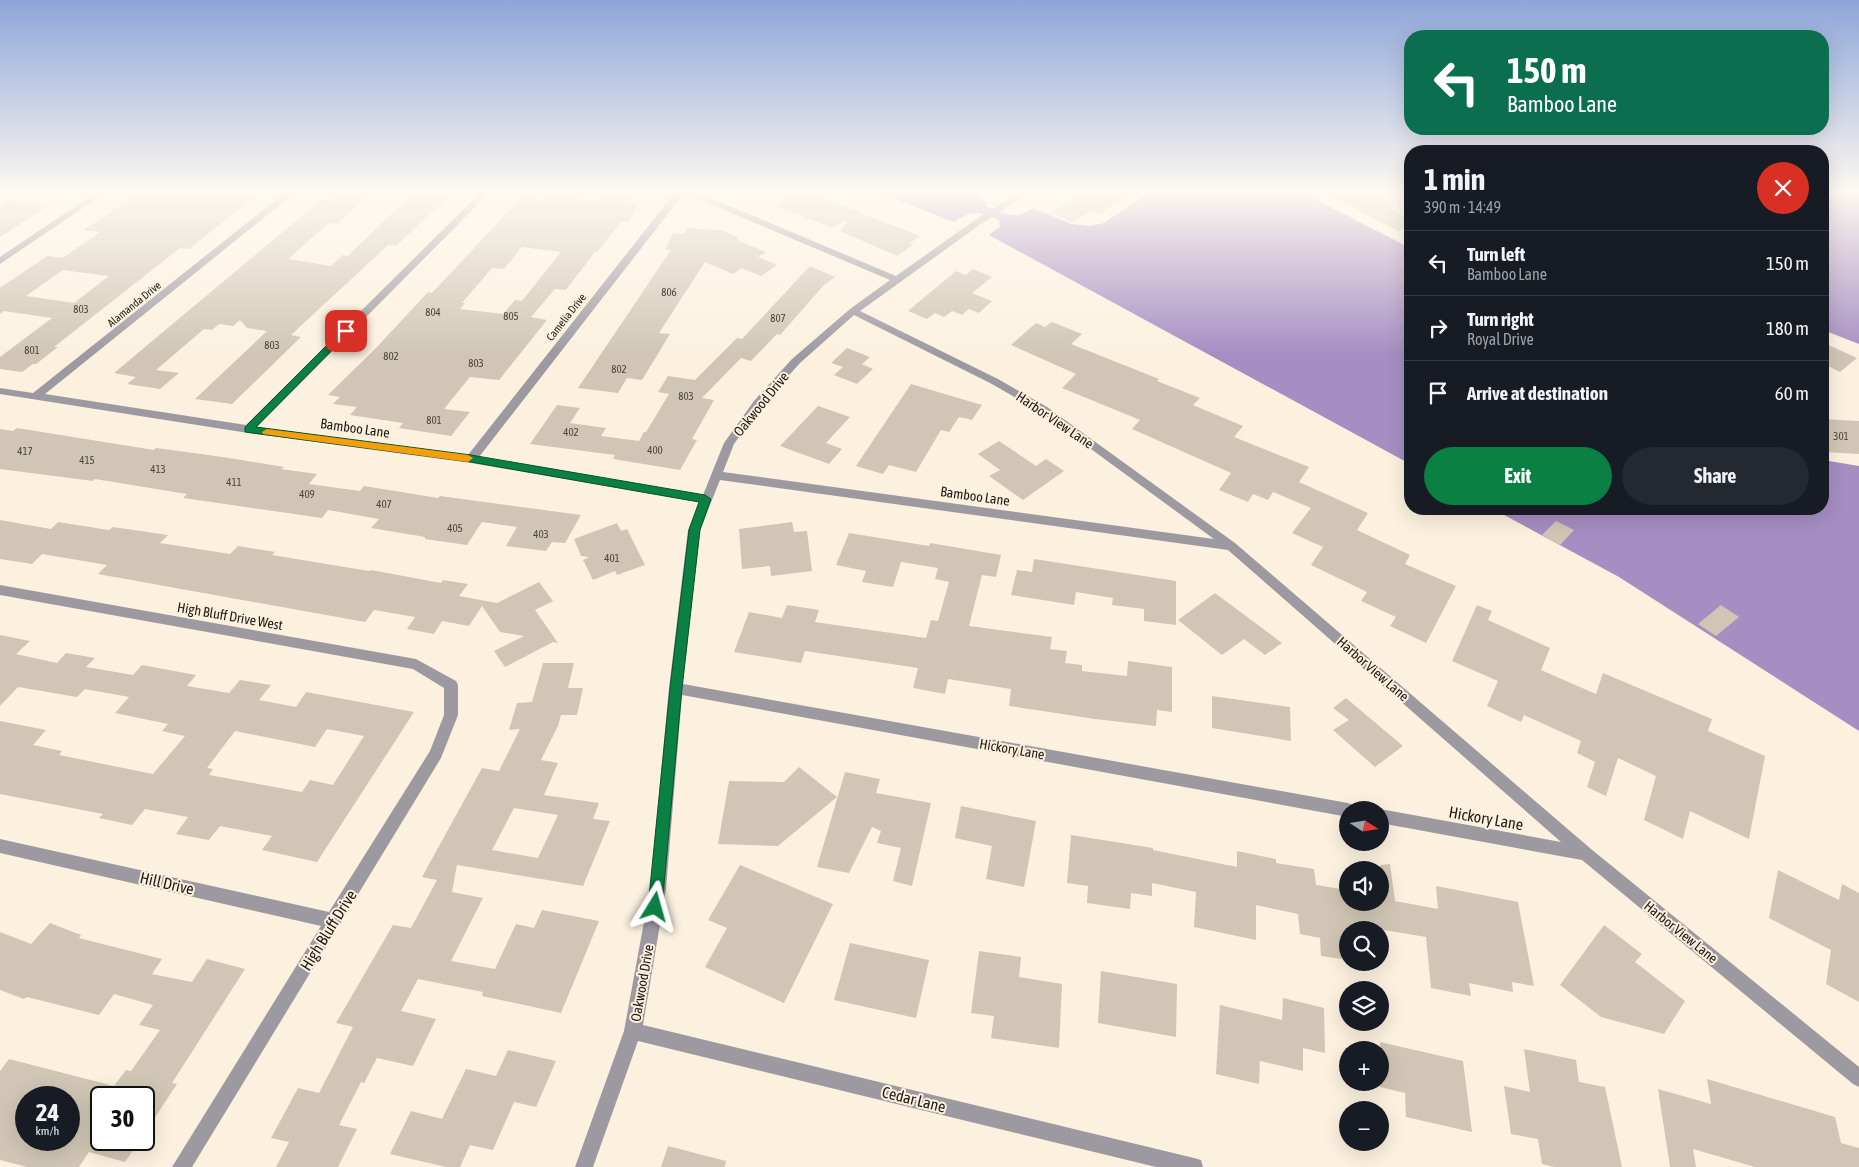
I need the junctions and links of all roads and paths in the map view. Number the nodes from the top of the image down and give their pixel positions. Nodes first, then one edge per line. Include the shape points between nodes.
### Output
1 (23, 245) edge
2 (225, 245) edge
3 (432, 245) edge
4 (638, 245) edge
5 (815, 245) edge
6 (945, 245) edge
7 (0, 261) edge
8 (897, 280) junction
9 (853, 311) junction
10 (0, 391) edge
11 (36, 396) junction
12 (248, 429) junction
13 (471, 459) junction
14 (715, 475) junction
15 (705, 499) junction
16 (1231, 546) junction
17 (0, 590) edge
18 (451, 685) joint
19 (676, 688) junction
20 (1339, 808) edge
21 (1389, 818) edge
22 (0, 846) edge
23 (1586, 854) junction
24 (334, 921) junction
25 (633, 1031) junction
26 (1859, 1078) edge
27 (181, 1167) edge
28 (584, 1167) edge
29 (1194, 1167) edge

1 - 7 street
2 - 11 street, Alamanda Drive
3 - 12 street
4 - 13 street, Camelia Drive
5 - 8 street
6 - 8 street, Oakwood Drive
8 - 9 street, Oakwood Drive
9 - 14 street, Oakwood Drive via 796,361 758,403 729,443
9 - 16 street, Harbor View Lane via 1043,409
10 - 11 street, Bamboo Lane
11 - 12 street, Bamboo Lane
12 - 13 street, Bamboo Lane
13 - 15 street, Bamboo Lane
14 - 15 street, Oakwood Drive
14 - 16 street, Bamboo Lane
15 - 19 street, Oakwood Drive via 694,530
16 - 23 street, Harbor View Lane
17 - 18 street, High Bluff Drive West via 416,664
18 - 24 street, High Bluff Drive via 450,715 436,754
19 - 20 street, Hickory Lane
19 - 25 street, Oakwood Drive via 658,889
21 - 23 street, Hickory Lane
22 - 24 street, Hill Drive
23 - 26 street, Harbor View Lane
24 - 27 street, High Bluff Drive
25 - 28 street, Oakwood Drive
25 - 29 street, Cedar Lane

